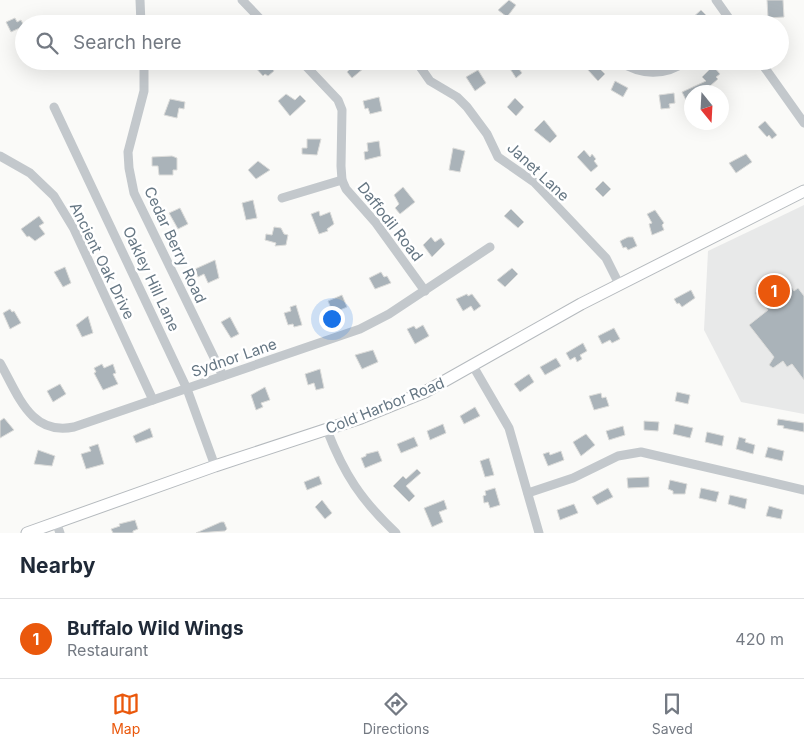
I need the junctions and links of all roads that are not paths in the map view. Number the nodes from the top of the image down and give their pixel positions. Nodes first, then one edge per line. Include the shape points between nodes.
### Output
1 (140, 0) edge
2 (242, 0) edge
3 (716, 0) edge
4 (141, 15) edge
5 (256, 15) edge
6 (727, 15) edge
7 (144, 70) edge
8 (310, 70) edge
9 (422, 70) edge
10 (637, 70) edge
11 (668, 70) edge
12 (766, 70) edge
13 (54, 108) dead end
14 (804, 123) edge
15 (0, 156) edge
16 (342, 180) junction
17 (804, 191) edge
18 (282, 198) dead end
19 (490, 247) dead end
20 (619, 284) junction
21 (425, 291) junction
22 (0, 363) edge
23 (473, 366) junction
24 (223, 376) junction
25 (187, 389) junction
26 (153, 400) junction
27 (327, 430) junction
28 (215, 466) junction
29 (804, 490) edge
30 (528, 493) junction
31 (58, 528) edge
32 (27, 533) edge
33 (396, 533) edge
34 (539, 533) edge

1 - 4 street
2 - 5 street
3 - 6 street
7 - 24 street, Cedar Berry Road via 144,91 128,152 131,182
8 - 16 street, Daffodil Road via 338,100 342,110
9 - 20 street, Janet Lane via 430,81 467,107 487,134 498,157 534,182 606,258
10 - 11 street via 657,73
12 - 14 street
13 - 25 street, Oakley Hill Lane
15 - 26 street, Ancient Oak Drive via 30,173 54,196 74,228
16 - 18 street
16 - 21 street, Daffodil Road
17 - 20 main road, Cold Harbor Road
19 - 21 street, Sydnor Lane
20 - 23 main road, Cold Harbor Road via 539,326
21 - 24 street, Sydnor Lane via 360,328
22 - 26 street, Sydnor Lane via 29,412 39,422 54,429 74,427
23 - 27 main road, Cold Harbor Road via 425,392
23 - 30 street via 509,428
24 - 25 street, Sydnor Lane
25 - 26 street, Sydnor Lane
25 - 28 street, Oakley Hill Lane
27 - 28 main road, Cold Harbor Road
27 - 33 street via 349,480 371,509
28 - 31 main road, Cold Harbor Road
29 - 30 street via 641,452 618,456 573,478
30 - 34 street
31 - 32 main road, Cold Harbor Road

